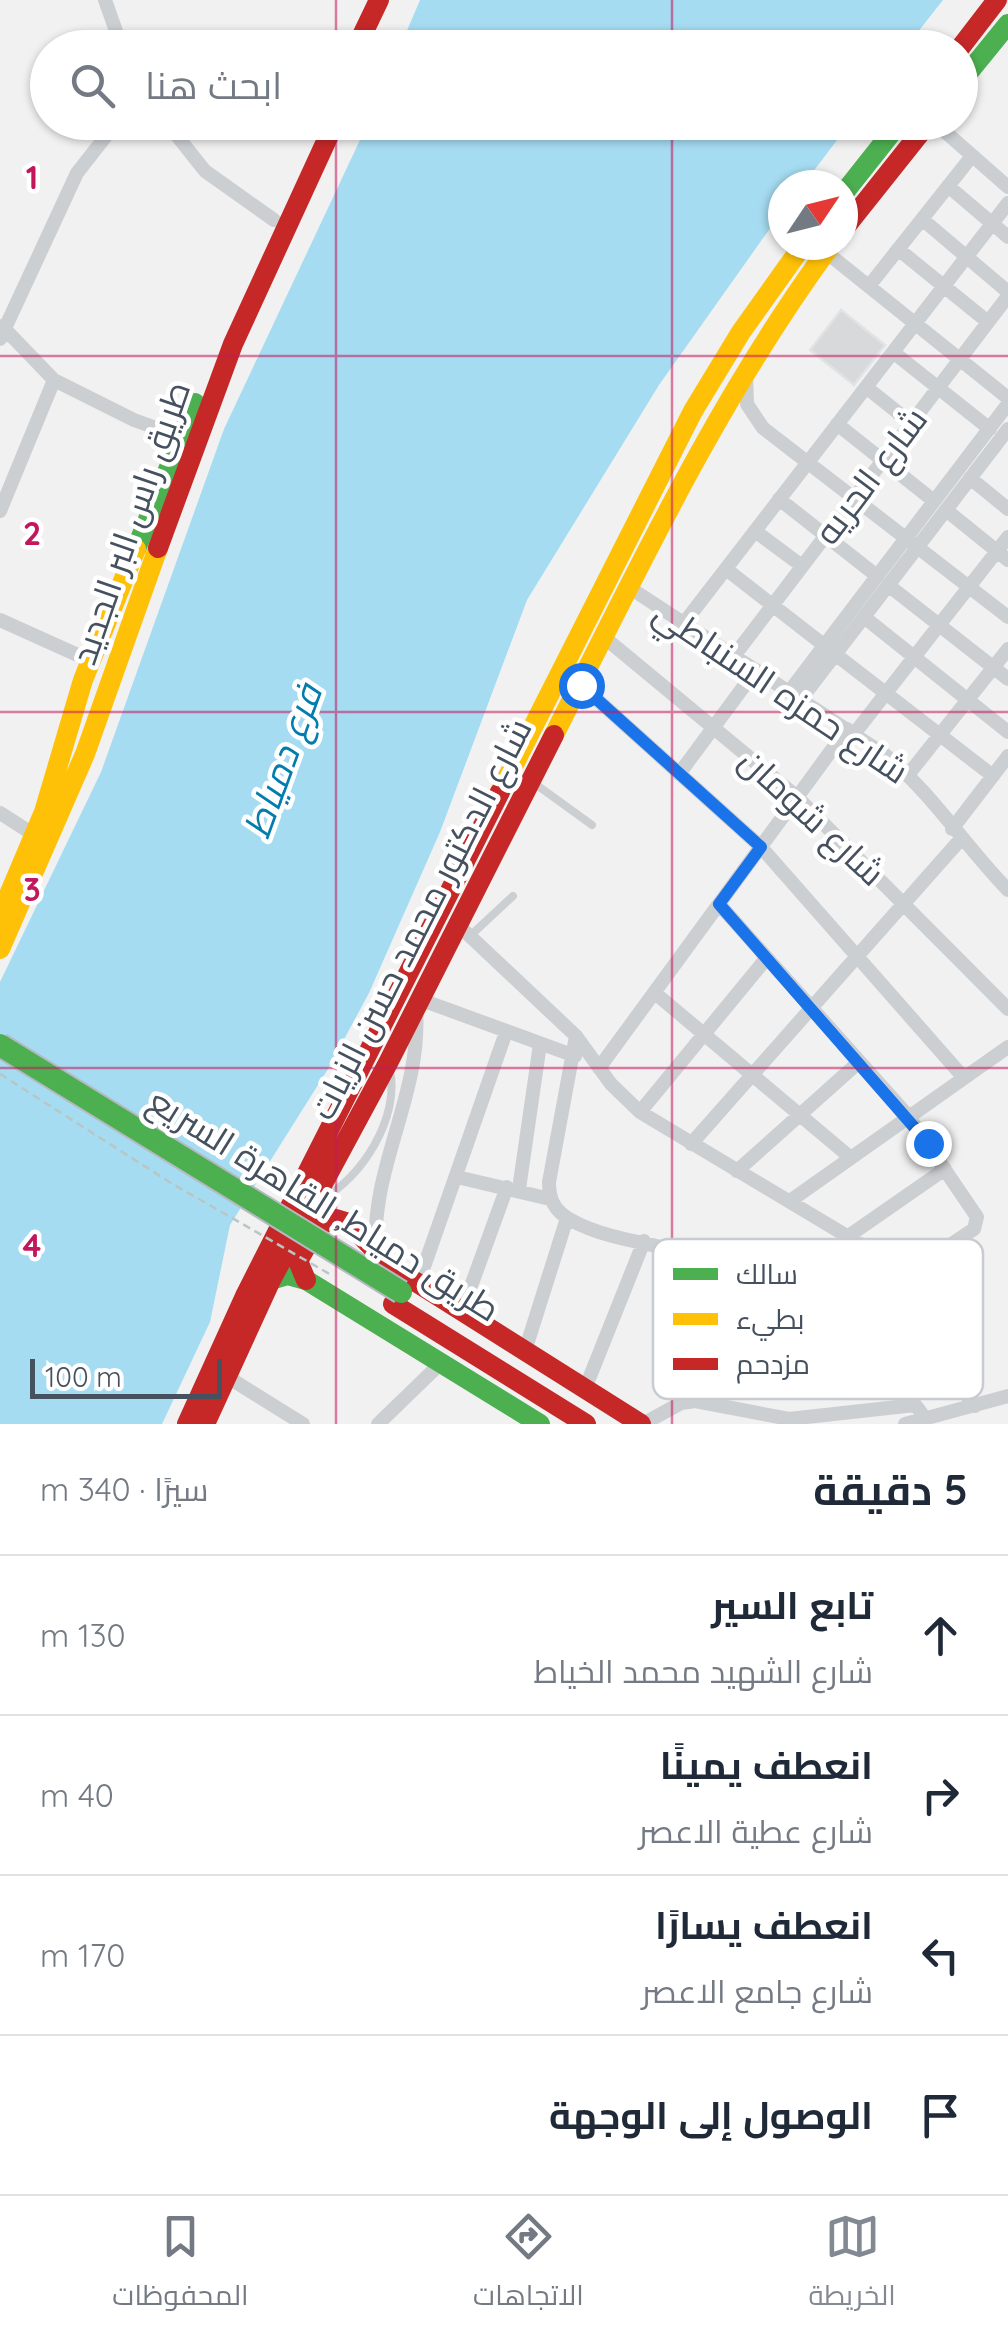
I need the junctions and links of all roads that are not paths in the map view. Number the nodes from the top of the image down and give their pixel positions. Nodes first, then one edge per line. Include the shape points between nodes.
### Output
1 (105, 0) edge
2 (379, 0) edge
3 (394, 0) edge
4 (998, 0) edge
5 (1008, 24) edge
6 (116, 30) edge
7 (365, 30) edge
8 (380, 30) edge
9 (974, 30) edge
10 (978, 61) edge
11 (103, 140) edge
12 (181, 140) edge
13 (312, 140) edge
14 (327, 140) edge
15 (886, 140) edge
16 (916, 140) edge
17 (953, 140) edge
18 (972, 156) junction
19 (858, 175) edge
20 (948, 186) junction
21 (1008, 187) edge
22 (1008, 203) edge
23 (858, 212) edge
24 (922, 219) junction
25 (274, 220) junction
26 (992, 224) junction
27 (1008, 236) edge
28 (898, 248) junction
29 (966, 257) junction
30 (810, 260) edge
31 (812, 260) edge
32 (836, 260) edge
33 (868, 286) junction
34 (944, 286) junction
35 (1008, 294) edge
36 (988, 322) junction
37 (915, 324) junction
38 (2, 331) edge
39 (893, 352) junction
40 (960, 360) junction
41 (746, 370) junction
42 (54, 380) junction
43 (866, 388) junction
44 (938, 388) junction
45 (705, 391) junction
46 (1008, 401) edge
47 (728, 404) junction
48 (911, 423) junction
49 (838, 424) junction
50 (682, 432) junction
51 (181, 437) junction
52 (1001, 437) edge
53 (708, 441) junction
54 (883, 460) junction
55 (808, 463) junction
56 (970, 478) junction
57 (854, 498) junction
58 (779, 499) junction
59 (940, 506) junction
60 (1008, 509) edge
61 (0, 512) edge
62 (755, 531) junction
63 (826, 536) junction
64 (1008, 537) edge
65 (911, 543) junction
66 (1002, 556) edge
67 (802, 566) junction
68 (726, 569) junction
69 (883, 581) junction
70 (969, 587) junction
71 (630, 588) junction
72 (772, 605) junction
73 (864, 617) junction
74 (1008, 618) edge
75 (0, 620) edge
76 (684, 623) junction
77 (939, 625) junction
78 (605, 638) junction
79 (1008, 648) edge
80 (830, 650) junction
81 (734, 656) junction
82 (914, 657) junction
83 (91, 661) junction
84 (993, 667) junction
85 (756, 670) junction
86 (1008, 679) edge
87 (581, 685) junction
88 (886, 693) junction
89 (795, 695) junction
90 (968, 700) junction
91 (714, 727) junction
92 (850, 732) junction
93 (1008, 732) edge
94 (940, 735) junction
95 (65, 737) junction
96 (93, 742) junction
97 (1008, 756) edge
98 (679, 774) junction
99 (908, 775) junction
100 (992, 776) junction
101 (531, 780) junction
102 (798, 797) junction
103 (0, 812) edge
104 (592, 825) dead end
105 (956, 834) junction
106 (36, 836) junction
107 (761, 847) junction
108 (1008, 890) edge
109 (513, 896) dead end
110 (719, 904) junction
111 (903, 904) junction
112 (0, 916) edge
113 (463, 930) junction
114 (0, 949) edge
115 (856, 956) junction
116 (765, 960) junction
117 (654, 993) junction
118 (418, 1003) junction
119 (810, 1010) junction
120 (1008, 1010) edge
121 (506, 1032) junction
122 (704, 1034) junction
123 (576, 1036) junction
124 (540, 1044) junction
125 (0, 1045) edge
126 (1008, 1048) edge
127 (575, 1056) junction
128 (0, 1061) edge
129 (860, 1062) junction
130 (600, 1068) junction
131 (752, 1075) junction
132 (964, 1078) junction
133 (640, 1112) junction
134 (800, 1114) junction
135 (909, 1117) junction
136 (690, 1144) junction
137 (851, 1158) junction
138 (945, 1169) junction
139 (737, 1170) junction
140 (457, 1177) junction
141 (513, 1188) junction
142 (550, 1199) junction
143 (790, 1201) junction
144 (567, 1218) junction
145 (850, 1235) junction
146 (856, 1239) edge
147 (957, 1239) edge
148 (644, 1241) junction
149 (653, 1243) edge
150 (376, 1254) junction
151 (271, 1280) junction
152 (306, 1280) junction
153 (404, 1293) junction
154 (462, 1311) junction
155 (525, 1351) junction
156 (441, 1364) junction
157 (226, 1376) junction
158 (584, 1388) junction
159 (1008, 1396) edge
160 (969, 1399) edge
161 (975, 1406) junction
162 (922, 1415) edge
163 (300, 1423) edge
164 (187, 1424) edge
165 (205, 1424) edge
166 (378, 1424) edge
167 (540, 1424) edge
168 (586, 1424) edge
169 (613, 1424) edge
170 (642, 1424) edge
171 (905, 1424) edge

1 - 6 street
2 - 7 main road
3 - 8 main road
4 - 9 main road
5 - 10 main road
11 - 38 street via 77,173
12 - 25 street via 206,171
13 - 25 main road, طريق راس البر الجديد
14 - 96 main road, طريق راس البر الجديد via 210,400
15 - 19 main road
16 - 23 main road
17 - 18 street
18 - 20 street
18 - 21 street
20 - 24 street
20 - 26 street
22 - 26 street
24 - 28 street
24 - 29 street
25 - 51 main road, طريق راس البر الجديد
26 - 27 street
26 - 29 street
28 - 33 street
28 - 34 street
29 - 34 street
29 - 35 street
30 - 45 main road, شارع الدكتور محمد حسن الزيات
31 - 41 main road, شارع الدكتور محمد حسن الزيات
32 - 33 street
33 - 37 street
34 - 36 street
34 - 37 street
35 - 36 street, شارع الحريه
36 - 40 street, شارع الحريه
37 - 39 street
37 - 40 street
38 - 42 street
39 - 43 street
39 - 44 street
40 - 44 street, شارع الحريه
40 - 46 street
41 - 47 main road, شارع الدكتور محمد حسن الزيات
41 - 55 street via 755,419
42 - 51 street
42 - 61 street
43 - 48 street
43 - 49 street
44 - 48 street, شارع الحريه
44 - 52 street
45 - 47 main road via 714,403
45 - 50 main road, شارع الدكتور محمد حسن الزيات
46 - 52 street
47 - 53 main road, شارع الدكتور محمد حسن الزيات
48 - 54 street, شارع الحريه
49 - 54 street
49 - 55 street
50 - 53 main road via 698,430
50 - 164 main road, شارع الدكتور محمد حسن الزيات via 246,1294
51 - 83 main road, طريق راس البر الجديد
52 - 56 street
52 - 59 street
53 - 71 main road, شارع الدكتور محمد حسن الزيات
54 - 57 street, شارع الحريه
54 - 59 street
55 - 57 street
55 - 58 street
56 - 59 street
56 - 60 street
57 - 63 street, شارع الحريه
57 - 65 street
58 - 62 street
58 - 63 street
59 - 65 street
59 - 66 street
62 - 67 street
62 - 68 street
63 - 67 street, شارع الحريه
63 - 69 street
64 - 66 street
65 - 69 street
65 - 70 street
66 - 70 street
67 - 72 street, شارع الحريه
68 - 72 street
68 - 76 street
69 - 73 street
69 - 77 street
69 - 80 street
70 - 74 street
70 - 77 street
71 - 76 street, شارع حمزه السنباطي
71 - 78 main road, شارع الدكتور محمد حسن الزيات
72 - 80 street
72 - 81 street, شارع الحريه
73 - 80 street
73 - 82 street
75 - 83 street
76 - 81 street, شارع حمزه السنباطي
77 - 82 street
77 - 84 street
78 - 87 main road, شارع الدكتور محمد حسن الزيات
78 - 91 street, شارع شومان
79 - 84 street
80 - 88 street
80 - 89 street
81 - 85 street, شارع حمزه السنباطي
82 - 88 street
82 - 90 street
83 - 95 main road, طريق راس البر الجديد
84 - 86 street
84 - 90 street
85 - 89 street, شارع حمزه السنباطي
85 - 91 street
87 - 98 street
87 - 101 main road, شارع الدكتور محمد حسن الزيات
88 - 92 street
88 - 94 street
89 - 92 street, شارع حمزه السنباطي
90 - 93 street
90 - 94 street
91 - 98 street
91 - 102 street, شارع شومان
92 - 99 street, شارع حمزه السنباطي
92 - 102 street
94 - 99 street
94 - 100 street
95 - 96 main road via 81,729
95 - 106 main road, طريق راس البر الجديد
96 - 114 main road, طريق راس البر الجديد
97 - 100 street
98 - 107 street
99 - 105 street, شارع حمزه السنباطي
100 - 105 street
101 - 104 lane
101 - 113 main road, شارع الدكتور محمد حسن الزيات
102 - 107 street
102 - 111 street, شارع شومان
103 - 106 street
105 - 108 street, شارع حمزه السنباطي
105 - 111 street
106 - 112 main road, طريق راس البر الجديد
107 - 110 street
107 - 115 street
109 - 113 lane
110 - 116 street
110 - 117 street
111 - 115 street
111 - 120 street, شارع شومان
113 - 118 main road, شارع الدكتور محمد حسن الزيات
113 - 123 street
115 - 119 street
115 - 132 street
116 - 119 street
116 - 122 street
117 - 122 street
117 - 130 street
118 - 121 street
118 - 150 street via 414,1064 379,1203
118 - 151 main road, شارع الدكتور محمد حسن الزيات
119 - 129 street
119 - 131 street
121 - 124 street
121 - 140 street
122 - 131 street
122 - 133 street
123 - 127 street
123 - 130 street
124 - 127 street
124 - 141 street
125 - 153 main road, طريق دمياط, القاهرة السريع, bridge
126 - 132 street
127 - 142 street
128 - 153 main road, طريق دمياط, القاهرة السريع
129 - 134 street
129 - 135 street
130 - 133 street
131 - 134 street
131 - 136 street
132 - 135 street
133 - 136 street
134 - 137 street
134 - 139 street
135 - 137 street
135 - 138 street
136 - 139 street
137 - 143 street
138 - 145 street
138 - 147 street via 978,1217 978,1225
139 - 143 street
140 - 141 street
140 - 153 street
141 - 142 street
141 - 154 street
142 - 144 street
143 - 145 street
144 - 148 street
144 - 155 street
145 - 146 street
148 - 149 street
148 - 158 street
150 - 152 main road via 348,1222 324,1222 298,1257
150 - 153 main road
151 - 152 main road
151 - 157 main road, شارع الدكتور محمد حسن الزيات
152 - 156 main road
153 - 154 main road
153 - 168 main road, طريق دمياط, القاهرة السريع
153 - 169 main road, طريق دمياط, القاهرة السريع
154 - 155 main road
155 - 158 main road
156 - 166 street
156 - 167 main road
157 - 163 street
157 - 165 main road, شارع الدكتور محمد حسن الزيات
158 - 170 main road
159 - 161 street
160 - 161 street
161 - 162 street
162 - 170 street via 789,1420 695,1401
162 - 171 street

